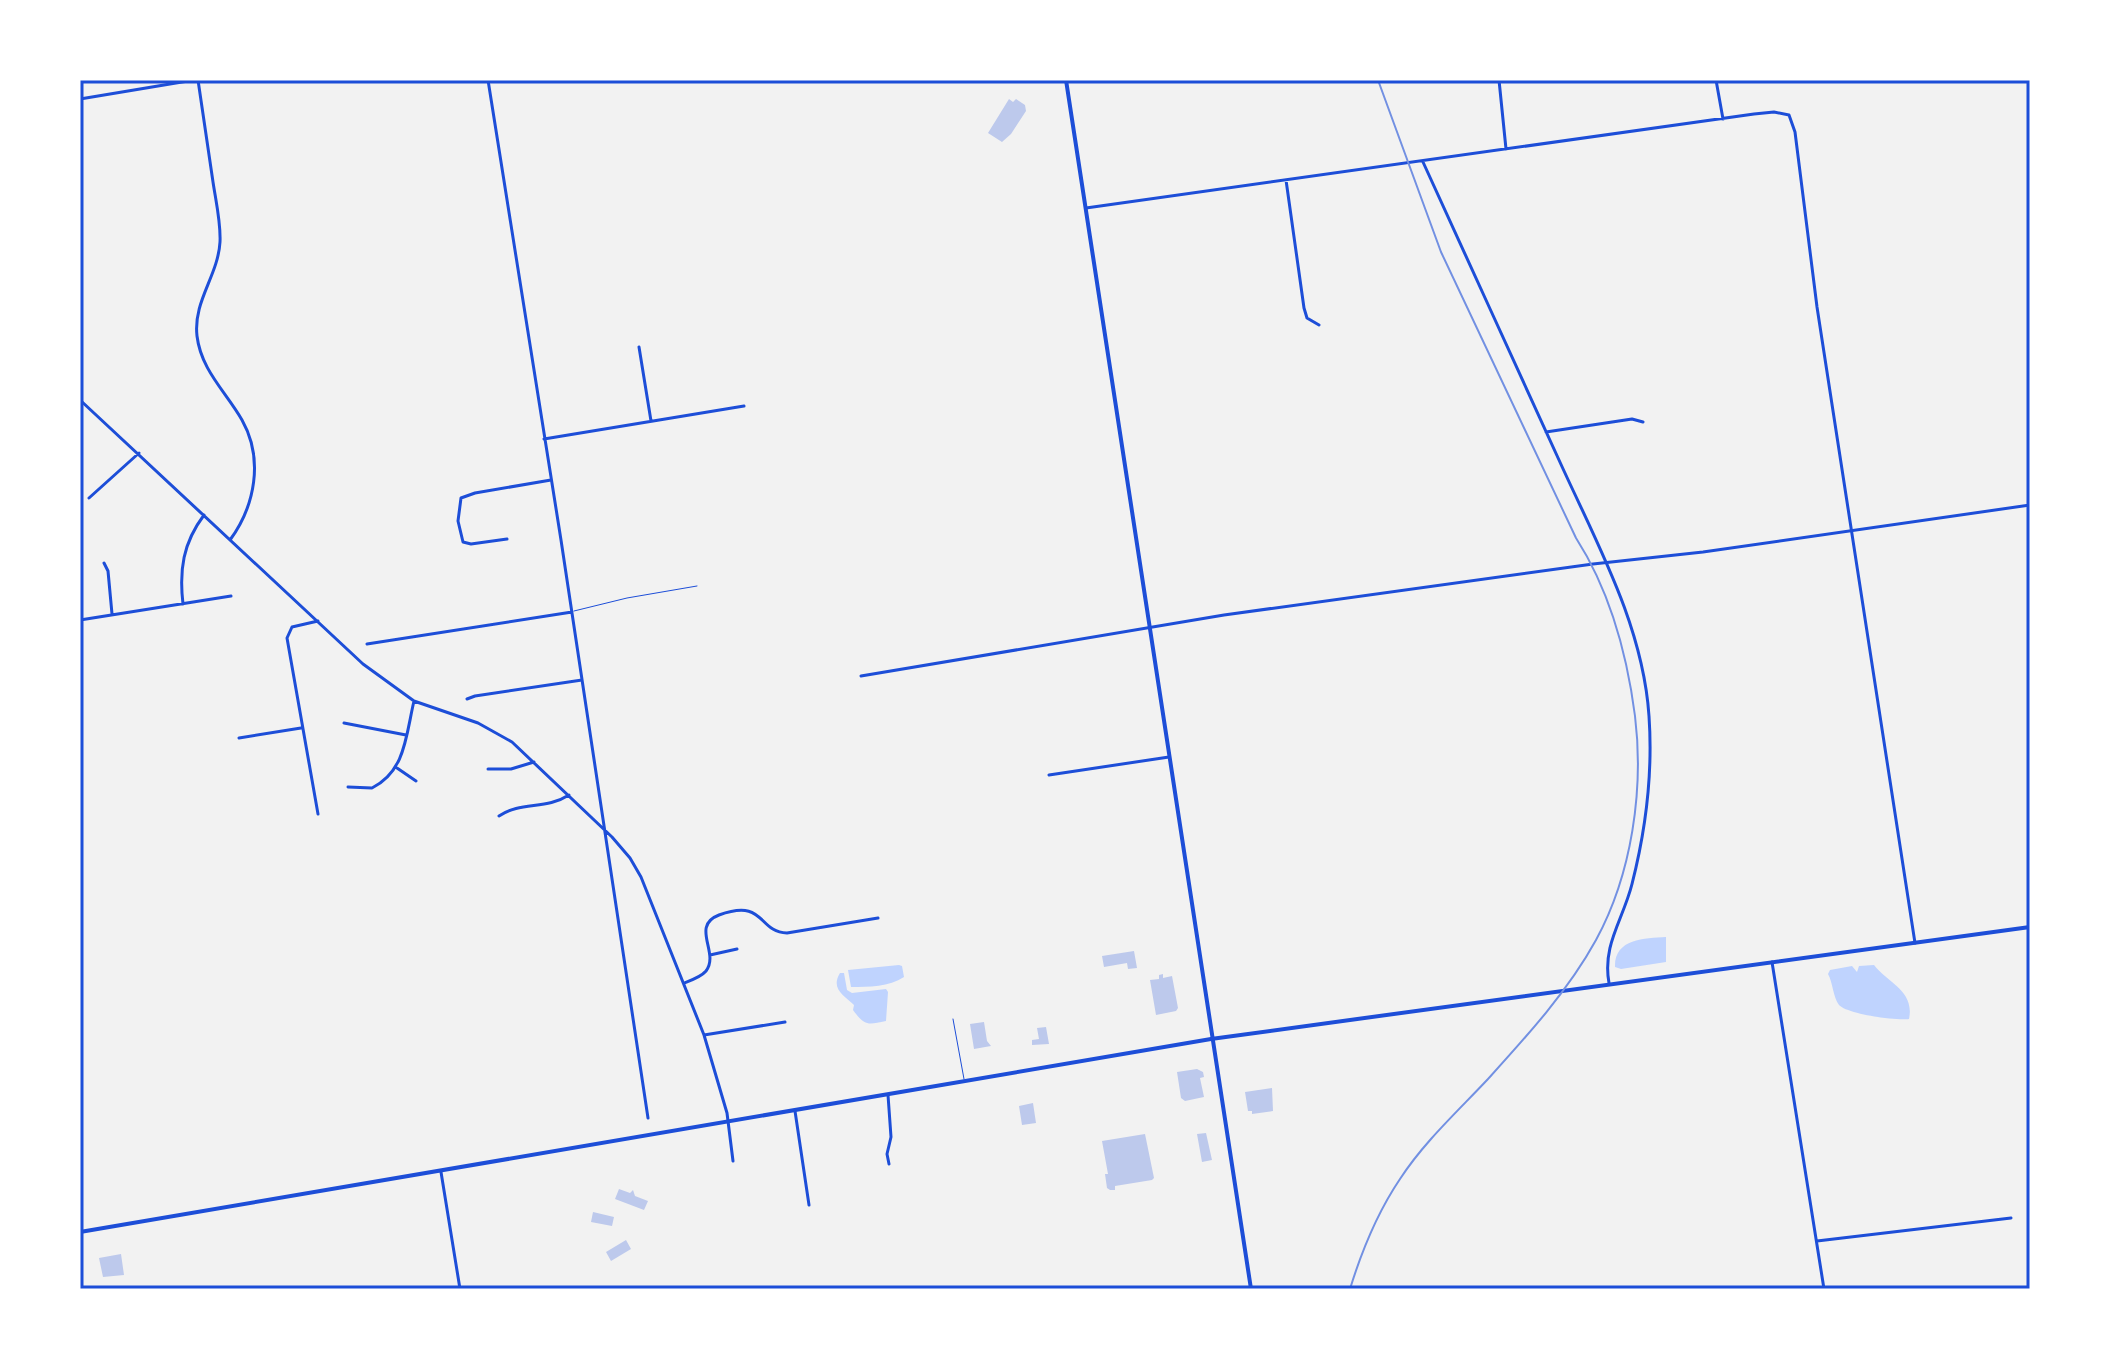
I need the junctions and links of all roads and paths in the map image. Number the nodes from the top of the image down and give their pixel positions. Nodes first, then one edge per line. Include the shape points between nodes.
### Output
1 (196, 80) edge
2 (488, 80) edge
3 (1066, 80) edge
4 (1499, 80) edge
5 (1716, 80) edge
6 (80, 99) edge
7 (1723, 119) junction
8 (1506, 149) junction
9 (1423, 162) junction
10 (1286, 180) junction
11 (1086, 208) junction
12 (1319, 325) dead end
13 (639, 347) dead end
14 (80, 400) edge
15 (86, 406) junction
16 (744, 406) dead end
17 (80, 412) edge
18 (651, 421) junction
19 (1643, 422) dead end
20 (1546, 432) junction
21 (544, 439) junction
22 (139, 453) junction
23 (551, 480) junction
24 (89, 498) dead end
25 (2030, 505) edge
26 (204, 515) junction
27 (1853, 530) junction
28 (507, 539) dead end
29 (230, 540) junction
30 (104, 563) dead end
31 (1606, 564) junction
32 (697, 586) dead end
33 (231, 596) dead end
34 (183, 604) junction
35 (572, 612) junction
36 (112, 614) junction
37 (80, 620) edge
38 (318, 621) junction
39 (1150, 629) junction
40 (367, 644) dead end
41 (861, 676) dead end
42 (582, 680) junction
43 (467, 699) dead end
44 (414, 701) junction
45 (344, 723) dead end
46 (301, 728) junction
47 (406, 735) junction
48 (239, 738) dead end
49 (1169, 757) junction
50 (534, 762) junction
51 (397, 768) junction
52 (488, 769) dead end
53 (1049, 775) dead end
54 (416, 781) dead end
55 (348, 787) dead end
56 (569, 795) junction
57 (318, 814) dead end
58 (499, 816) dead end
59 (605, 831) junction
60 (878, 918) dead end
61 (2030, 927) edge
62 (1915, 943) junction
63 (737, 949) dead end
64 (710, 955) junction
65 (1772, 962) junction
66 (684, 983) junction
67 (1609, 983) junction
68 (953, 1019) dead end
69 (785, 1022) dead end
70 (704, 1035) junction
71 (1211, 1039) junction
72 (964, 1082) junction
73 (888, 1095) junction
74 (795, 1111) junction
75 (648, 1118) dead end
76 (728, 1122) junction
77 (733, 1161) dead end
78 (889, 1164) dead end
79 (441, 1172) junction
80 (809, 1205) dead end
81 (2011, 1218) dead end
82 (80, 1232) edge
83 (1817, 1241) junction
84 (460, 1289) edge
85 (1251, 1289) edge
86 (1824, 1289) edge

1 - 6 street
1 - 29 street via 220,233 218,260 197,316 199,345 209,373 247,431 254,456 249,507
2 - 21 street
3 - 11 main road
4 - 8 street
5 - 7 street
7 - 8 street
7 - 27 street via 1774,112 1789,115 1795,132
8 - 9 street
9 - 10 street
9 - 20 street
10 - 11 street
10 - 12 street via 1304,308 1307,318
11 - 39 main road
13 - 18 street
14 - 15 street
15 - 17 street
15 - 22 street
16 - 18 street
18 - 21 street
19 - 20 street via 1632,419
20 - 31 street
21 - 23 street
22 - 24 street
22 - 26 street
23 - 28 street via 461,498 458,521 463,542
23 - 35 street
25 - 27 street
26 - 29 street
26 - 34 street via 184,552
27 - 31 street
27 - 62 street
29 - 38 street
30 - 36 street
31 - 39 street
31 - 67 street via 1641,664 1650,750 1645,826 1628,901 1607,954
32 - 35 lane
33 - 34 street
34 - 36 street
35 - 40 street
35 - 42 street
36 - 37 street
38 - 44 street via 363,664
38 - 46 street via 292,627 287,634
39 - 41 street
39 - 49 main road
42 - 43 street
42 - 59 street
44 - 47 street
44 - 50 street via 490,728
45 - 47 street
46 - 48 street
46 - 57 street
47 - 51 street
49 - 53 street
49 - 71 main road
50 - 52 street
50 - 56 street
51 - 54 street
51 - 55 street via 372,788
56 - 58 street via 553,804 510,808
56 - 59 street
59 - 66 street via 636,867
59 - 75 street
60 - 64 street via 787,933 773,930 757,913 730,913 708,924
61 - 62 main road
62 - 65 main road
63 - 64 street
64 - 66 street via 704,974
65 - 67 main road
65 - 83 street
66 - 70 street
67 - 71 main road
68 - 72 lane
69 - 70 street
70 - 76 street
71 - 72 main road
71 - 85 main road
72 - 73 main road
73 - 74 main road
73 - 78 street
74 - 76 main road
74 - 80 street
76 - 77 street
76 - 79 main road
79 - 82 main road
79 - 84 street
81 - 83 street
83 - 86 street

